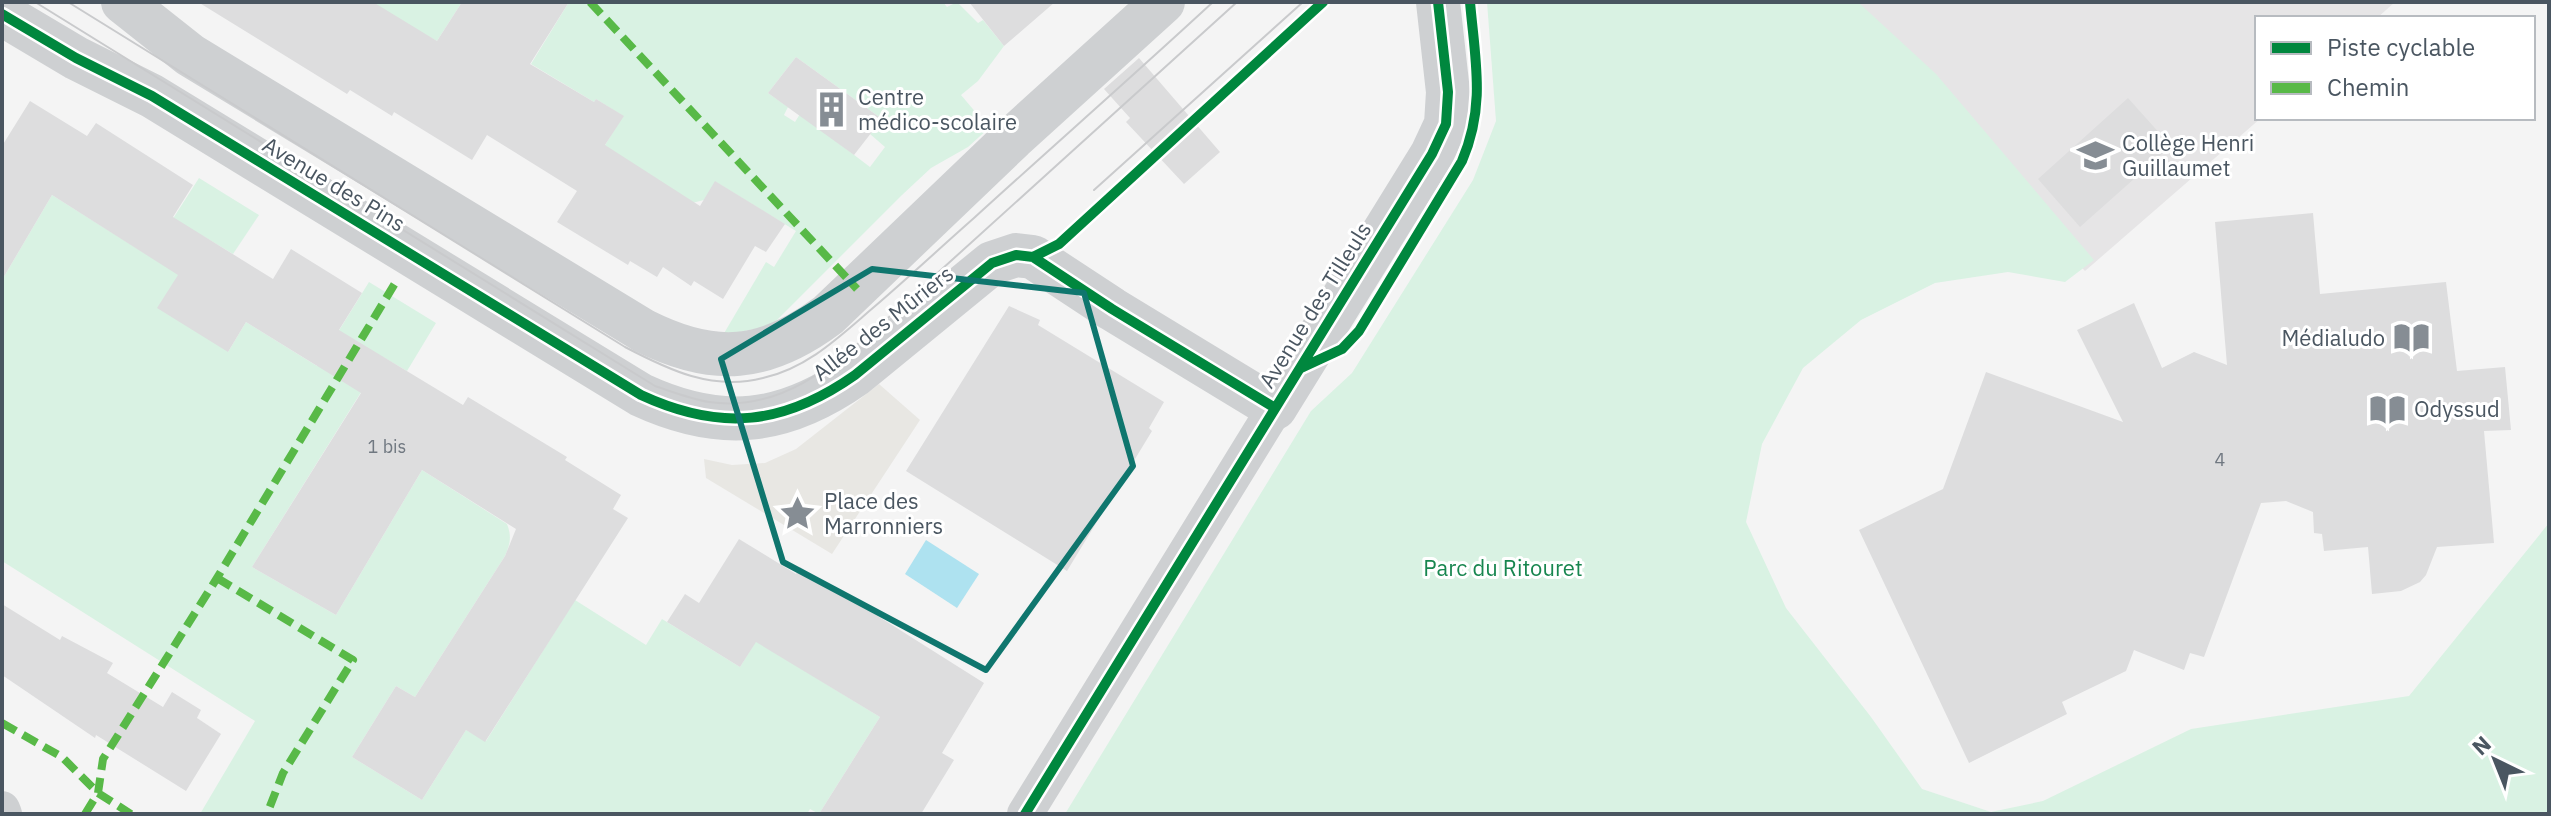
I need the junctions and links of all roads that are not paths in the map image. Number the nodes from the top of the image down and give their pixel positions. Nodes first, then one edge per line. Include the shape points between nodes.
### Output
1 (123, 2) edge
2 (1163, 2) edge
3 (1438, 2) edge
4 (2, 14) edge
5 (644, 331) joint
6 (641, 395) joint
7 (1275, 408) junction
8 (1025, 814) edge

1 - 5 street, Avenue des Pins via 190,55
2 - 5 street, Allée des Mûriers via 857,289 803,333 763,350 730,355 688,348
3 - 7 street, Avenue des Tilleuls via 1448,92 1446,124
4 - 6 street, Avenue des Pins via 152,96
6 - 7 street, Allée des Mûriers via 673,409 713,417 756,417 802,407 855,375 992,263 1016,255 1033,257
7 - 8 street, Avenue des Tilleuls

